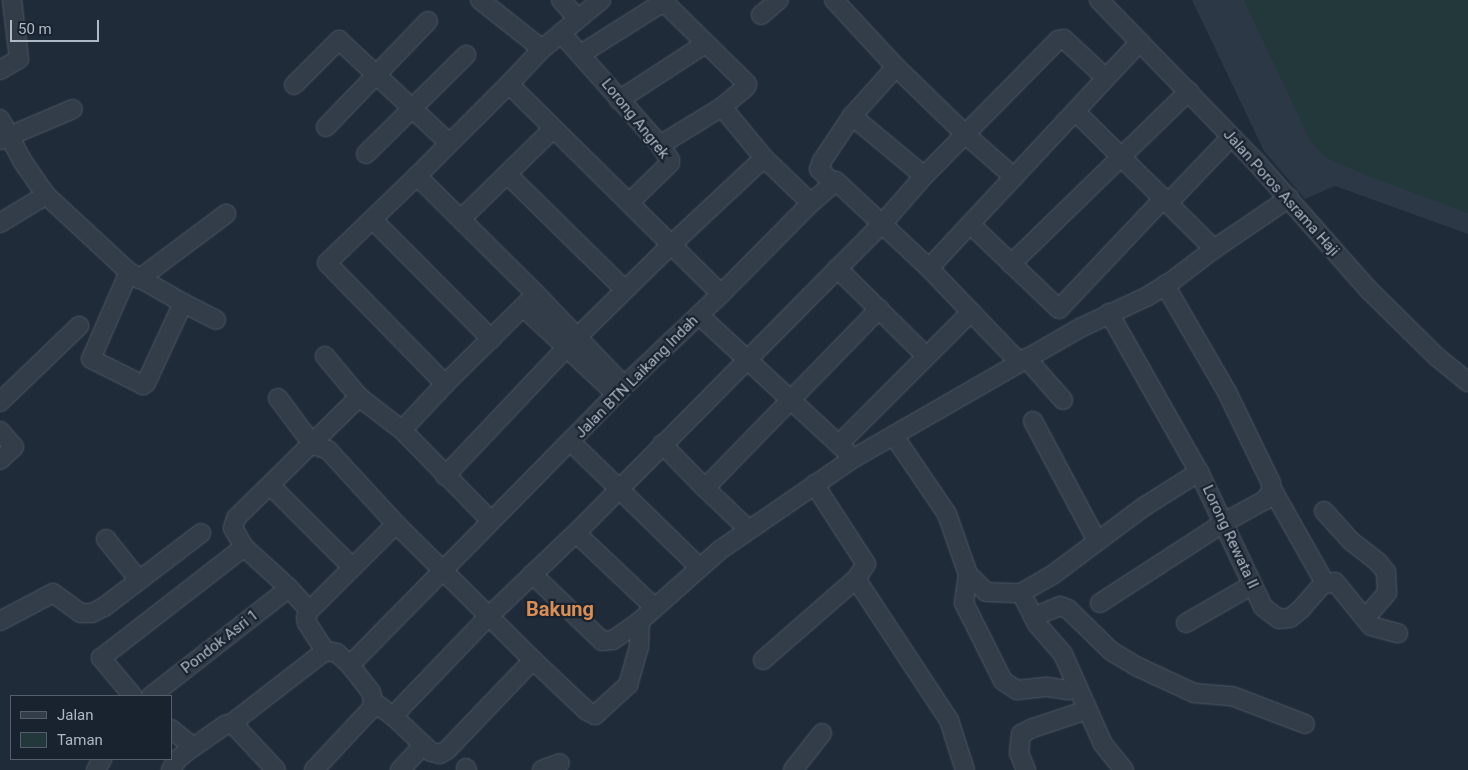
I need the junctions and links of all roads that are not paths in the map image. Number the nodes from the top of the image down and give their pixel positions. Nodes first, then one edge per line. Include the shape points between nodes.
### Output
1 (12, 0) edge
2 (480, 0) edge
3 (561, 0) edge
4 (601, 0) edge
5 (779, 0) edge
6 (834, 0) edge
7 (1099, 0) edge
8 (761, 15) dead end
9 (578, 19) junction
10 (428, 21) dead end
11 (561, 33) junction
12 (1140, 42) junction
13 (705, 44) junction
14 (542, 49) junction
15 (581, 54) junction
16 (466, 55) dead end
17 (896, 67) junction
18 (0, 70) edge
19 (376, 75) junction
20 (1106, 78) junction
21 (509, 84) junction
22 (294, 85) dead end
23 (1189, 91) junction
24 (619, 100) junction
25 (722, 107) junction
26 (73, 109) dead end
27 (412, 109) junction
28 (1076, 112) junction
29 (852, 116) junction
30 (0, 119) edge
31 (326, 126) dead end
32 (553, 129) junction
33 (966, 135) junction
34 (1231, 137) junction
35 (4, 138) edge
36 (449, 142) junction
37 (660, 146) junction
38 (366, 154) dead end
39 (1121, 156) junction
40 (764, 158) junction
41 (506, 174) junction
42 (417, 176) junction
43 (924, 176) junction
44 (1014, 177) junction
45 (832, 182) junction
46 (46, 196) junction
47 (1289, 198) junction
48 (1166, 200) junction
49 (629, 203) junction
50 (811, 203) junction
51 (226, 214) dead end
52 (461, 219) junction
53 (373, 220) junction
54 (0, 222) edge
55 (882, 224) junction
56 (970, 224) junction
57 (672, 244) junction
58 (1214, 249) junction
59 (1011, 264) junction
60 (837, 268) junction
61 (929, 268) junction
62 (134, 275) junction
63 (1165, 285) junction
64 (625, 290) junction
65 (536, 294) junction
66 (721, 294) junction
67 (183, 303) junction
68 (523, 307) junction
69 (880, 309) junction
70 (1059, 309) junction
71 (971, 312) junction
72 (1109, 313) junction
73 (699, 315) junction
74 (216, 320) dead end
75 (80, 326) dead end
76 (1080, 328) junction
77 (491, 339) junction
78 (572, 343) junction
79 (325, 356) dead end
80 (926, 356) junction
81 (746, 360) junction
82 (1022, 360) junction
83 (1468, 382) edge
84 (445, 384) junction
85 (620, 390) junction
86 (278, 398) dead end
87 (359, 398) junction
88 (792, 399) junction
89 (1063, 400) dead end
90 (0, 402) edge
91 (1033, 421) dead end
92 (0, 430) edge
93 (402, 430) junction
94 (894, 436) junction
95 (571, 442) junction
96 (662, 444) junction
97 (839, 444) junction
98 (313, 445) junction
99 (854, 458) junction
100 (0, 460) edge
101 (1199, 472) junction
102 (445, 476) junction
103 (814, 484) junction
104 (270, 485) junction
105 (705, 488) junction
106 (619, 489) junction
107 (1272, 490) junction
108 (1324, 511) dead end
109 (491, 521) junction
110 (1223, 523) junction
111 (396, 524) junction
112 (748, 528) junction
113 (201, 533) dead end
114 (576, 533) junction
115 (106, 539) dead end
116 (1097, 541) junction
117 (244, 547) junction
118 (352, 567) junction
119 (700, 568) junction
120 (443, 571) junction
121 (532, 574) junction
122 (968, 574) junction
123 (856, 578) junction
124 (138, 579) junction
125 (1326, 583) junction
126 (1252, 585) junction
127 (289, 588) junction
128 (1021, 593) junction
129 (1100, 603) dead end
130 (654, 607) junction
131 (308, 612) junction
132 (489, 616) junction
133 (1033, 617) junction
134 (1365, 618) junction
135 (0, 621) edge
136 (640, 621) junction
137 (1186, 622) dead end
138 (1398, 634) dead end
139 (325, 651) junction
140 (533, 660) junction
141 (764, 660) dead end
142 (350, 665) junction
143 (1078, 688) junction
144 (132, 695) edge
145 (153, 695) edge
146 (371, 709) junction
147 (1086, 710) junction
148 (393, 716) junction
149 (232, 723) junction
150 (1305, 724) dead end
151 (172, 730) edge
152 (822, 733) dead end
153 (423, 745) junction
154 (193, 747) junction
155 (560, 763) dead end
156 (171, 770) edge
157 (274, 770) edge
158 (314, 770) edge
159 (400, 770) edge
160 (542, 770) edge
161 (793, 770) edge
162 (965, 770) edge
163 (1026, 770) edge
164 (1124, 770) edge

1 - 18 street via 19,59
2 - 14 street
3 - 9 street
4 - 9 street
5 - 8 street
6 - 17 street
7 - 12 street, Jalan Poros Asrama Haji
9 - 11 street
10 - 19 street
11 - 14 street
11 - 15 street, Lorong Angrek
12 - 20 street
12 - 23 street, Jalan Poros Asrama Haji
13 - 15 street via 663,4
13 - 24 street
13 - 25 street via 747,86
14 - 21 street
15 - 24 street, Lorong Angrek
16 - 27 street
17 - 29 street
17 - 33 street
19 - 22 street via 339,40
19 - 27 street
19 - 31 street
20 - 28 street
20 - 33 street via 1061,39
21 - 32 street
21 - 36 street
23 - 34 street, Jalan Poros Asrama Haji
23 - 39 street
24 - 37 street, Lorong Angrek
25 - 37 street
25 - 40 street
26 - 35 street
27 - 36 street
27 - 38 street
28 - 39 street
28 - 44 street
29 - 43 street
29 - 45 street via 820,164 820,169
30 - 35 street
32 - 41 street
32 - 49 street
33 - 43 street
33 - 44 street
34 - 47 street, Jalan Poros Asrama Haji
34 - 48 street
35 - 46 street
36 - 42 street
37 - 49 street, Lorong Angrek via 670,163
39 - 48 street
39 - 59 street
40 - 50 street
40 - 57 street
41 - 52 street
41 - 64 street
42 - 52 street
42 - 53 street
43 - 55 street
44 - 56 street
45 - 50 street, Jalan BTN Laikang Indah
45 - 55 street via 839,184
46 - 54 street
46 - 62 street
47 - 58 street
47 - 83 street, Jalan Poros Asrama Haji via 1368,289
48 - 58 street
48 - 70 street
49 - 57 street
50 - 66 street, Jalan BTN Laikang Indah
51 - 62 street
52 - 65 street
53 - 77 street
53 - 84 street via 327,263
55 - 60 street
55 - 61 street
56 - 59 street
56 - 61 street
57 - 64 street
57 - 66 street
58 - 63 street
59 - 70 street
60 - 69 street
60 - 81 street
61 - 71 street
62 - 67 street
62 - 67 street via 91,357 93,362 140,384 146,383
63 - 72 street
63 - 107 street via 1227,392
64 - 78 street
65 - 68 street
65 - 78 street
66 - 73 street, Jalan BTN Laikang Indah
67 - 74 street
68 - 77 street
68 - 78 street
69 - 80 street
69 - 88 street
70 - 76 street
71 - 80 street
71 - 82 street
72 - 76 street
72 - 101 street, Lorong Rewata II
73 - 81 street
73 - 85 street, Jalan BTN Laikang Indah
75 - 90 street
76 - 82 street
77 - 84 street
78 - 85 street
78 - 102 street
79 - 87 street
80 - 97 street
81 - 88 street
81 - 96 street
82 - 89 street
82 - 94 street
84 - 93 street
85 - 95 street, Jalan BTN Laikang Indah
86 - 98 street
87 - 93 street
87 - 98 street
88 - 97 street
88 - 105 street
91 - 116 street
92 - 100 street via 14,447
93 - 102 street
94 - 99 street
94 - 122 street via 946,514
95 - 106 street
95 - 109 street, Jalan BTN Laikang Indah
96 - 105 street
96 - 106 street
97 - 99 street
98 - 104 street
98 - 111 street via 328,450
99 - 103 street
101 - 110 street, Lorong Rewata II
101 - 116 street
102 - 109 street
103 - 112 street
103 - 123 street via 865,560 864,568
104 - 117 street via 233,523
104 - 118 street
105 - 112 street
106 - 114 street
106 - 119 street
107 - 110 street via 1265,500
107 - 125 street
108 - 134 street via 1351,542 1386,572 1387,593
109 - 120 street, Jalan BTN Laikang Indah
110 - 126 street, Lorong Rewata II
110 - 129 street
111 - 118 street
111 - 120 street
112 - 119 street
113 - 124 street
114 - 121 street
114 - 130 street
115 - 124 street
116 - 128 street via 1051,576
117 - 127 street
117 - 144 street via 101,658
118 - 131 street
119 - 130 street
120 - 132 street
120 - 142 street, Jalan BTN Laikang Indah
121 - 132 street
121 - 136 street via 602,641 613,640
122 - 128 street via 986,592
122 - 143 street via 964,602 1003,681 1017,690
123 - 141 street
123 - 162 street via 949,720
124 - 135 street via 92,613 81,613 54,593
125 - 126 street, Lorong Rewata II via 1301,609 1285,620 1273,616 1263,607
125 - 134 street via 1335,582 1340,586
126 - 137 street
127 - 131 street
127 - 145 street, Pondok Asri 1
128 - 133 street
130 - 136 street
131 - 139 street via 308,623
132 - 140 street
132 - 148 street
133 - 143 street via 1063,654
133 - 150 street via 1060,606 1068,609 1111,651 1138,666 1194,693 1232,696
134 - 138 street via 1375,629
136 - 140 street via 639,647 628,685 595,715
139 - 142 street via 337,653
139 - 149 street
140 - 153 street via 444,753 431,752
142 - 146 street via 371,692
143 - 147 street
146 - 148 street via 379,706
146 - 158 street
147 - 163 street via 1021,734 1019,753
147 - 164 street via 1103,744
148 - 153 street
149 - 154 street
149 - 157 street
151 - 154 street
152 - 161 street
153 - 159 street
154 - 156 street via 177,760
155 - 160 street

